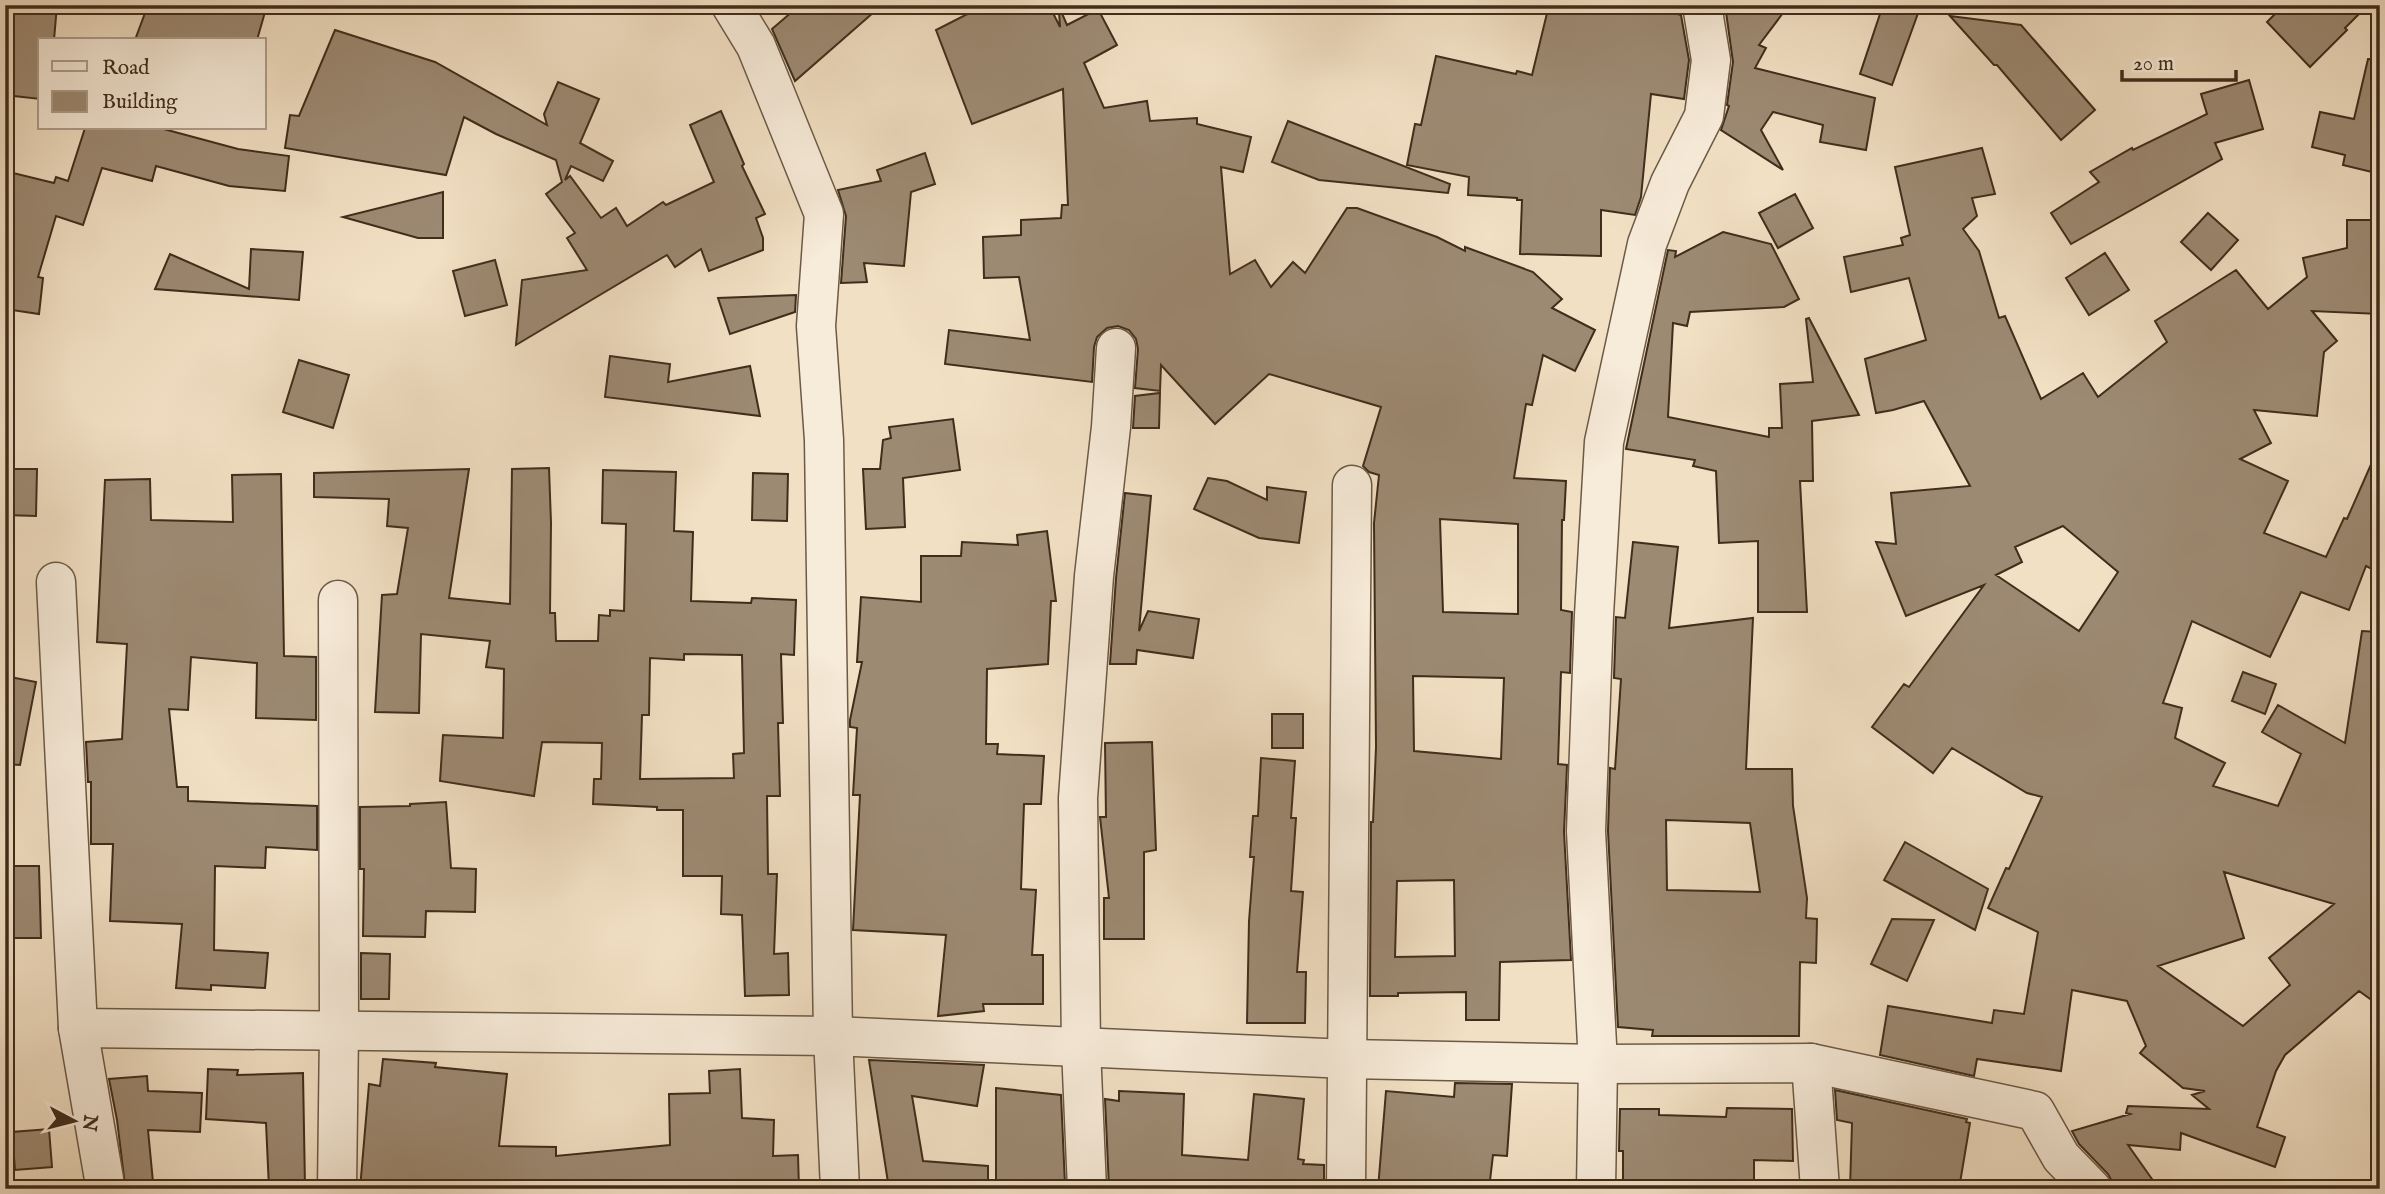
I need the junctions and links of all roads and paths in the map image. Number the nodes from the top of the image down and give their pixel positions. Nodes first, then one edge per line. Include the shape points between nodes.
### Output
1 (731, 5) edge
2 (1702, 5) edge
3 (1116, 348) dead end
4 (1352, 485) dead end
5 (56, 582) dead end
6 (338, 600) dead end
7 (78, 1028) junction
8 (339, 1030) junction
9 (833, 1035) junction
10 (1081, 1048) junction
11 (1347, 1059) junction
12 (1811, 1063) junction
13 (1598, 1064) junction
14 (103, 1189) edge
15 (337, 1189) edge
16 (839, 1189) edge
17 (1087, 1189) edge
18 (1346, 1189) edge
19 (1596, 1189) edge
20 (1820, 1189) edge
21 (2092, 1189) edge

1 - 9 street via 756,46 824,214 816,326 827,551
2 - 13 street via 1710,60 1704,116 1670,183 1647,244 1604,442 1586,831
3 - 10 street via 1078,799
4 - 11 street
5 - 7 street
6 - 8 street
7 - 8 street
7 - 14 street
8 - 9 street
8 - 15 street
9 - 10 street
9 - 16 street
10 - 11 street
10 - 17 street
11 - 13 street
11 - 18 street
12 - 13 street
12 - 20 street
12 - 21 street via 2035,1111 2061,1157
13 - 19 street

